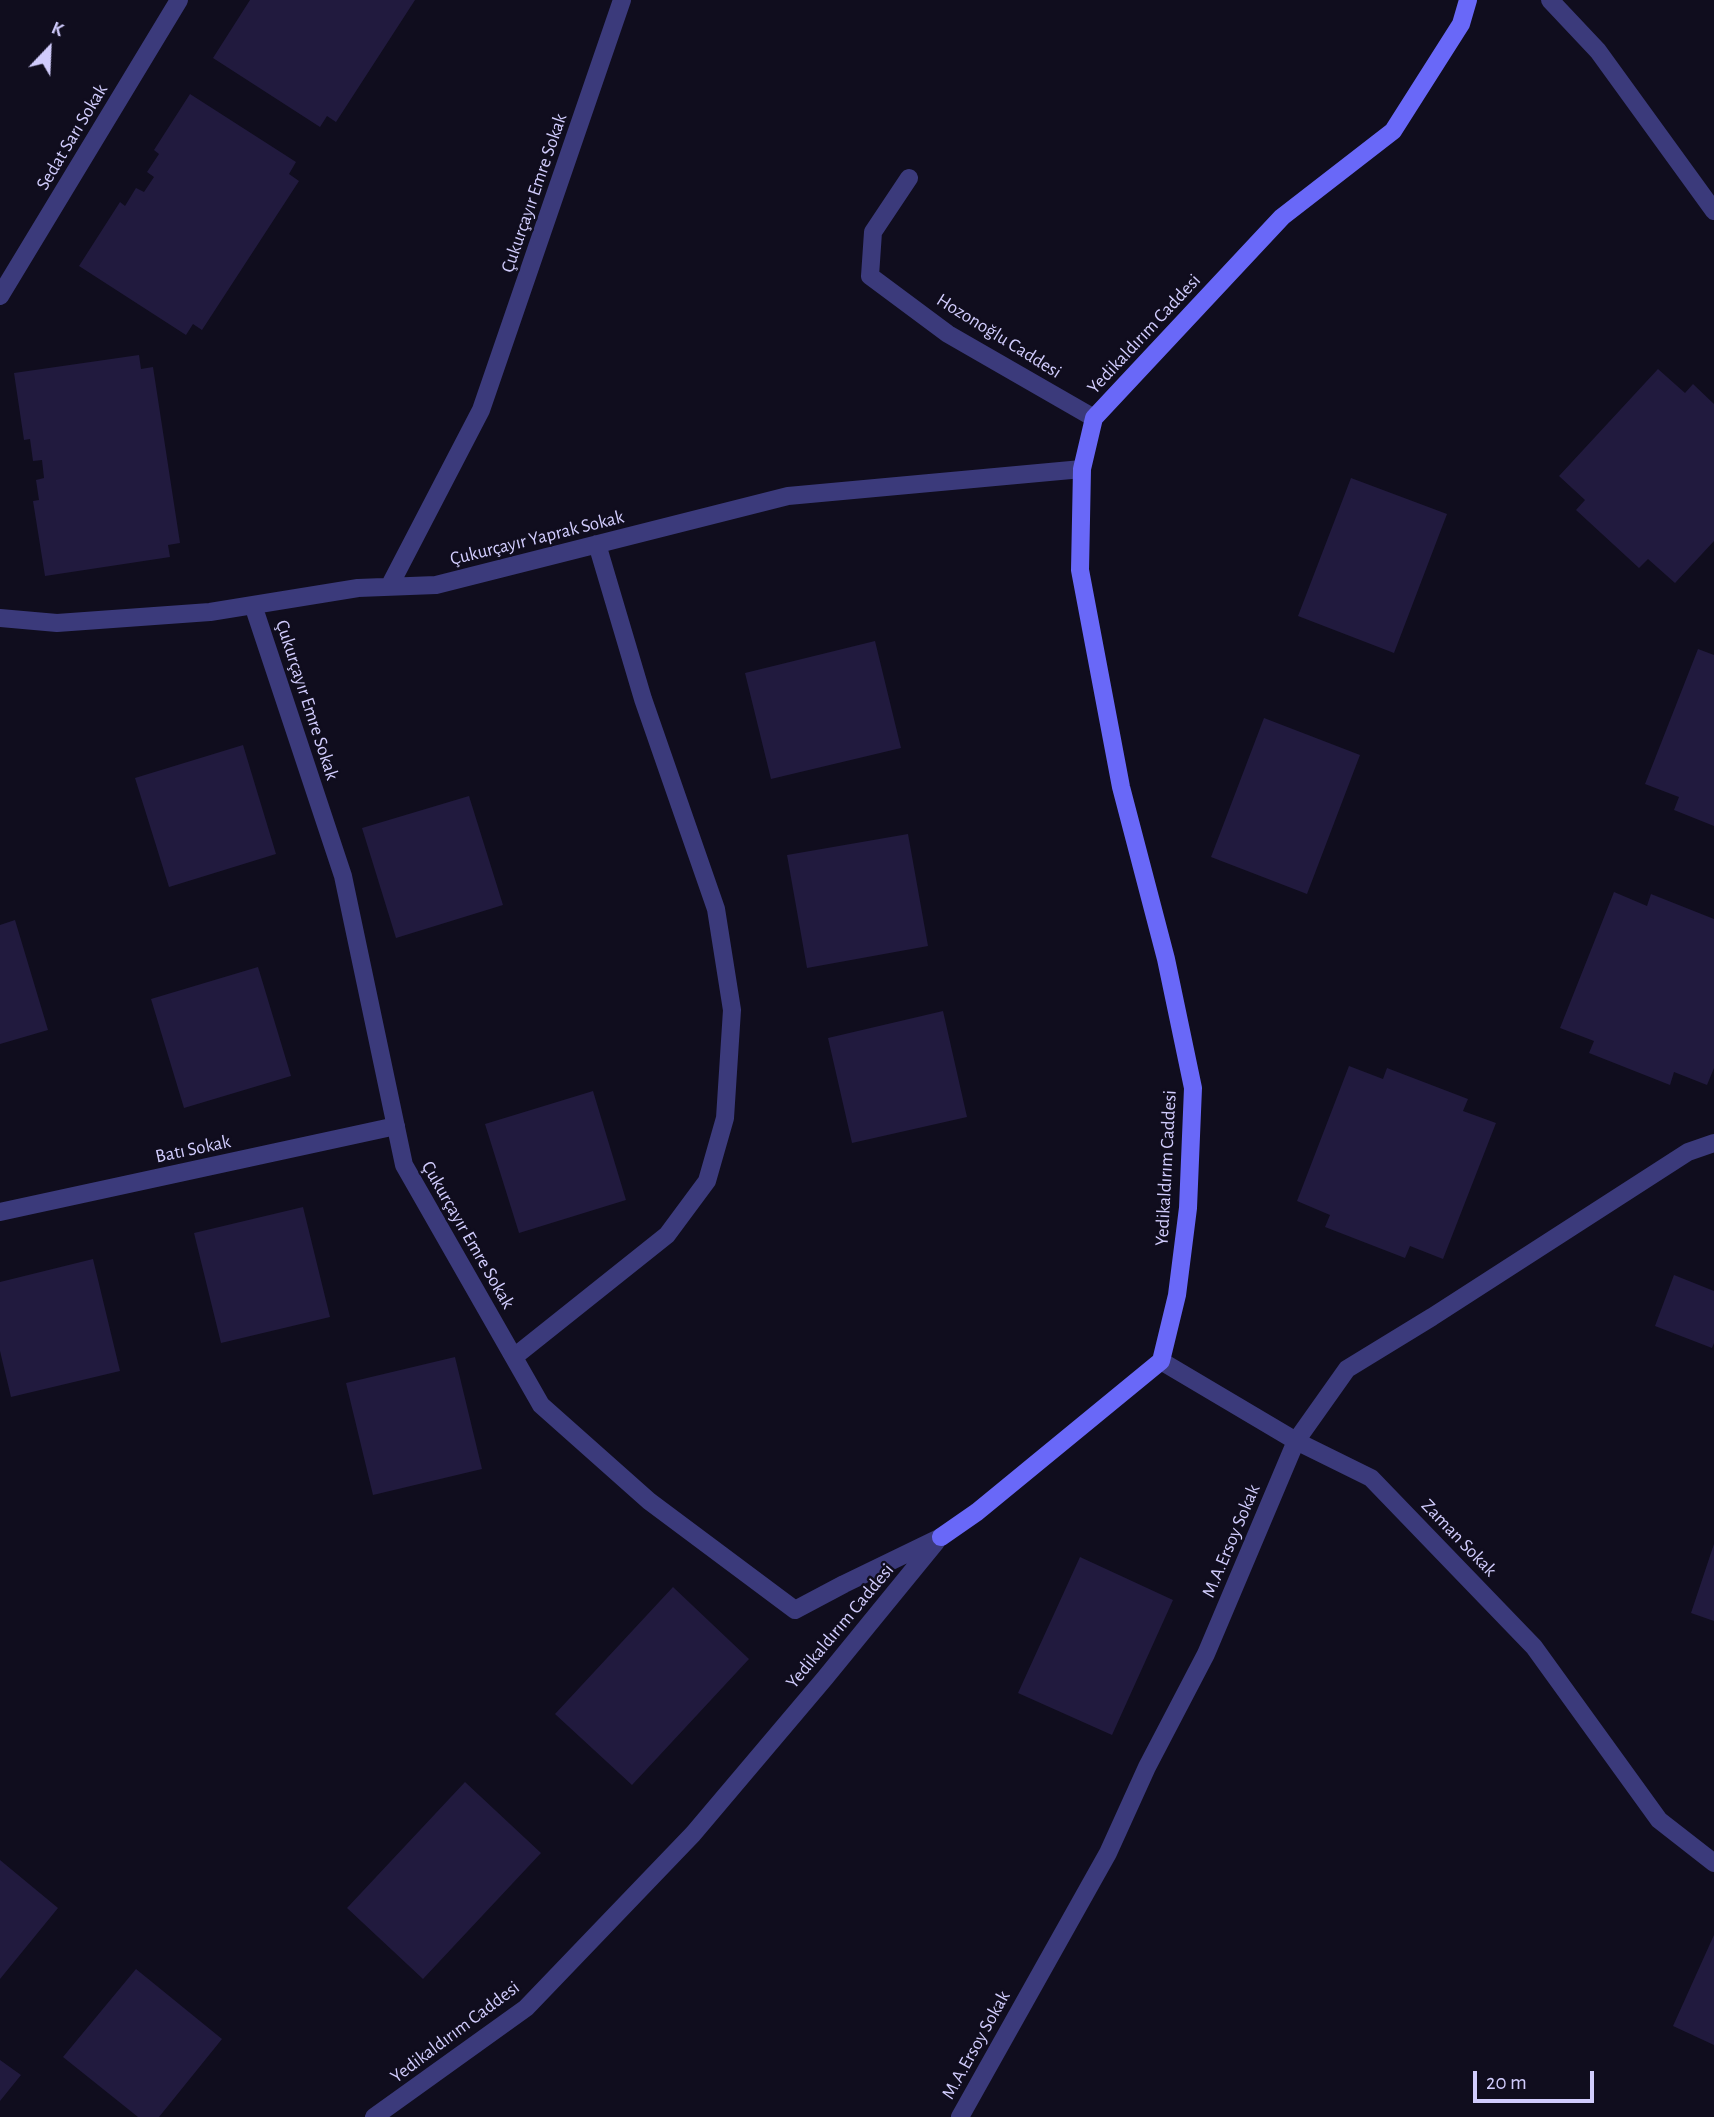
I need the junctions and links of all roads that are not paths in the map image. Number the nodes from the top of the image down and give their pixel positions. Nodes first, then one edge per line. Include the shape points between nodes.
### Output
1 (179, 0) edge
2 (622, 0) edge
3 (1468, 0) edge
4 (1550, 0) edge
5 (909, 178) dead end
6 (1714, 211) edge
7 (0, 296) edge
8 (1094, 418) junction
9 (1082, 469) junction
10 (597, 544) junction
11 (389, 587) junction
12 (253, 605) junction
13 (0, 618) edge
14 (396, 1126) junction
15 (1714, 1143) edge
16 (0, 1213) edge
17 (514, 1357) junction
18 (1161, 1361) junction
19 (1296, 1441) junction
20 (941, 1537) junction
21 (1714, 1863) edge
22 (374, 2117) edge
23 (960, 2117) edge

1 - 7 street, Sedat Sarı Sokak
2 - 11 street, Çukurçayır Emre Sokak via 481,410
3 - 8 street, Yedikaldırım Caddesi via 1461,24 1394,131 1282,217
4 - 6 street via 1598,51
5 - 8 street, Hozonoğlu Caddesi via 873,232 870,276 948,334
8 - 9 street, Yedikaldırım Caddesi
9 - 10 street, Çukurçayır Yaprak Sokak via 788,496
9 - 18 street, Yedikaldırım Caddesi via 1080,570 1121,787 1166,959 1193,1088 1188,1208 1177,1295
10 - 11 street, Çukurçayır Yaprak Sokak via 436,585
10 - 17 street via 643,699 716,909 732,1010 725,1118 707,1181 667,1235
11 - 12 street, Çukurçayır Yaprak Sokak
12 - 13 street, Çukurçayır Yaprak Sokak via 57,623
12 - 14 street, Çukurçayır Emre Sokak via 343,876
14 - 16 street, Batı Sokak
14 - 17 street, Çukurçayır Emre Sokak via 404,1165
15 - 19 street, M.A.Ersoy Sokak via 1688,1152 1347,1369
17 - 20 street, Çukurçayır Emre Sokak via 541,1405 649,1501 795,1610
18 - 19 street, Zaman Sokak
18 - 20 street, Yedikaldırım Caddesi
19 - 21 street, Zaman Sokak via 1371,1478 1534,1647 1658,1820
19 - 23 street, M.A.Ersoy Sokak via 1206,1654 1108,1853
20 - 22 street, Yedikaldırım Caddesi via 693,1834 526,2008

